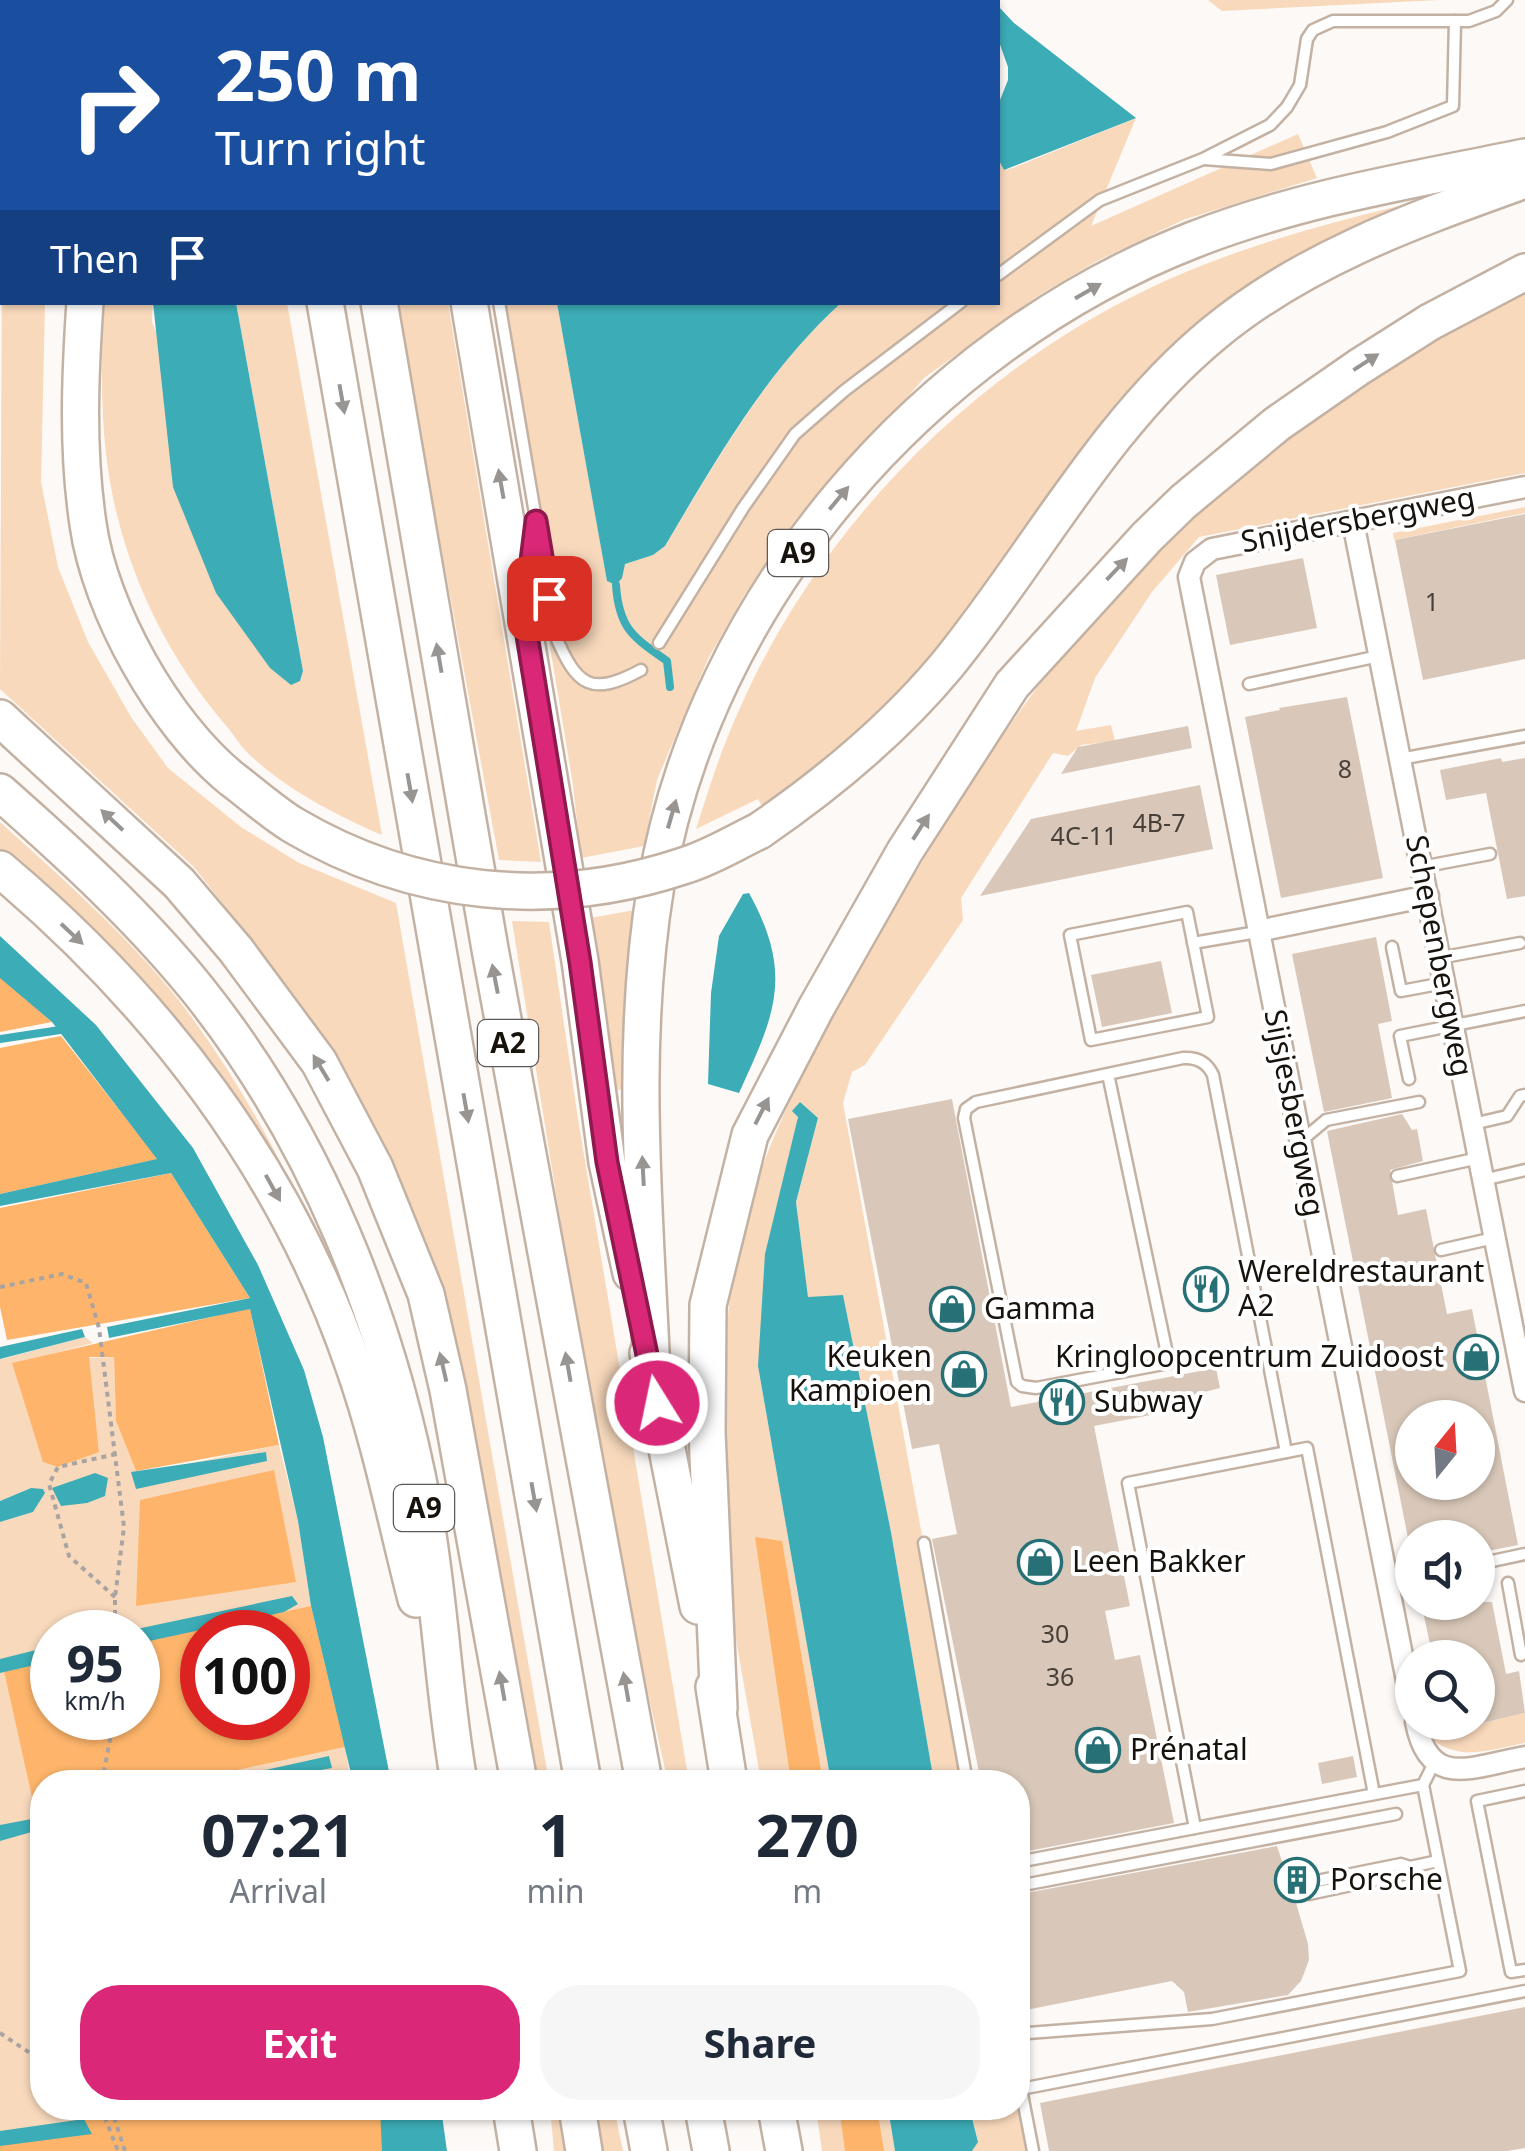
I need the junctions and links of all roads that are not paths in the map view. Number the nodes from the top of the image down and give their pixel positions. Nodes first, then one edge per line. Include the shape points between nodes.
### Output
1 (1506, 0) edge
2 (1455, 21) junction
3 (1525, 157) edge
4 (1203, 159) junction
5 (1525, 180) edge
6 (1525, 272) edge
7 (1000, 274) edge
8 (85, 305) edge
9 (326, 305) edge
10 (380, 305) edge
11 (471, 305) edge
12 (500, 305) edge
13 (957, 305) edge
14 (1525, 487) edge
15 (536, 521) junction
16 (1353, 522) junction
17 (1195, 562) joint
18 (524, 617) junction
19 (659, 643) dead end
20 (1380, 656) junction
21 (641, 670) dead end
22 (1249, 684) dead end
23 (0, 718) edge
24 (1525, 736) edge
25 (1400, 760) junction
26 (0, 792) edge
27 (1490, 854) dead end
28 (1422, 867) junction
29 (0, 869) edge
30 (1428, 896) junction
31 (1258, 932) junction
32 (1520, 942) dead end
33 (1193, 943) junction
34 (1392, 948) dead end
35 (1440, 958) junction
36 (1445, 983) junction
37 (1525, 1012) edge
38 (1453, 1026) junction
39 (1108, 1074) junction
40 (1409, 1079) dead end
41 (1525, 1095) edge
42 (1419, 1102) dead end
43 (1472, 1124) junction
44 (1300, 1142) junction
45 (1479, 1158) junction
46 (1525, 1170) edge
47 (1397, 1176) dead end
48 (1484, 1180) junction
49 (1495, 1238) junction
50 (1442, 1250) dead end
51 (1521, 1353) edge
52 (652, 1373) junction
53 (1525, 1391) edge
54 (1286, 1452) junction
55 (924, 1543) dead end
56 (1525, 1554) edge
57 (1495, 1560) edge
58 (1508, 1584) dead end
59 (1520, 1617) edge
60 (1399, 1640) edge
61 (1521, 1655) dead end
62 (719, 1708) junction
63 (448, 1723) junction
64 (1420, 1740) edge
65 (1525, 1757) edge
66 (1434, 1763) junction
67 (457, 1770) edge
68 (517, 1770) edge
69 (580, 1770) edge
70 (642, 1770) edge
71 (727, 1770) edge
72 (966, 1770) edge
73 (1423, 1784) junction
74 (1525, 1791) edge
75 (1374, 1794) junction
76 (1396, 1814) dead end
77 (1195, 1828) junction
78 (1030, 1860) edge
79 (1438, 1861) junction
80 (1030, 1884) edge
81 (1308, 1888) dead end
82 (1525, 1970) edge
83 (1525, 1992) edge
84 (1030, 2033) edge
85 (1030, 2086) edge
86 (513, 2120) edge
87 (578, 2120) edge
88 (643, 2120) edge
89 (705, 2120) edge
90 (778, 2120) edge
91 (1028, 2120) edge
92 (518, 2151) edge
93 (584, 2151) edge
94 (649, 2151) edge
95 (711, 2151) edge
96 (784, 2151) edge
97 (1033, 2151) edge

1 - 2 lane via 1483,18
2 - 4 lane via 1322,24 1307,39 1300,85 1288,107 1270,125
2 - 4 lane via 1453,106 1270,164
52 -> 3 highway, A9 via 639,1066 655,888 679,791 718,689 788,566 841,495 926,406 1015,336 1085,292 1174,248 1296,205
4 - 7 lane via 1100,200
5 - 8 highway, bridge via 1326,259 1210,336 1139,407 914,704 828,782 759,830 687,865 560,892 423,880 339,849 232,780 171,717 110,598 88,528 79,439
62 -> 6 highway, A9 via 708,1305 750,1134 816,1008 1012,685 1147,537 1278,424 1359,366
9 -> 69 highway, A2
70 -> 10 highway, A2 via 486,930
18 -> 11 highway
12 - 15 lane
13 - 19 lane via 795,434
14 - 16 street, Snijdersbergweg
15 - 18 lane
15 - 21 lane via 556,637 571,672 601,684
16 - 17 street, Snijdersbergweg via 1212,550
16 - 20 street, Schepenbergweg
17 - 31 street, Sijsjesbergweg via 1190,588
18 - 52 highway via 607,1162
20 - 22 lane
20 - 25 street, Schepenbergweg
68 -> 23 highway, A9 via 440,1352 426,1294 375,1168 319,1062 236,950 179,883
24 - 25 lane
25 - 28 street, Schepenbergweg
26 - 63 highway, A9 via 105,888 198,990 281,1112 338,1220 369,1298 412,1452
27 - 28 lane
28 - 30 street, Schepenbergweg
29 -> 63 highway via 95,955 158,1024 221,1104 274,1188 354,1364
30 - 31 street
30 - 35 street, Schepenbergweg
31 - 33 lane
31 - 44 street, Sijsjesbergweg
32 - 35 lane
33 - 33 lane via 1187,912 1070,934 1091,1040 1208,1017
34 - 36 lane via 1400,991
35 - 36 street, Schepenbergweg
36 - 38 street, Schepenbergweg
37 - 38 lane
38 - 40 lane via 1400,1036
38 - 43 street, Schepenbergweg
39 - 39 lane via 1169,1363 1029,1388 1014,1376 964,1118 970,1104
39 - 54 lane via 1183,1058 1210,1070
41 - 43 lane via 1507,1116
42 - 44 lane via 1326,1120
43 - 45 street, Schepenbergweg
44 - 60 street, Sijsjesbergweg
45 - 47 lane
45 - 48 street, Schepenbergweg
46 - 48 lane
48 - 49 street, Schepenbergweg
49 - 50 lane
49 - 51 street, Schepenbergweg
51 - 53 street, Schepenbergweg
52 - 62 highway, A9
54 - 75 lane via 1307,1448
54 - 77 lane via 1128,1483
55 - 72 lane
56 - 57 lane
58 - 59 lane
59 - 61 lane
62 - 71 highway, A9
63 - 67 highway, A9
64 - 66 street
65 - 66 street via 1454,1770
66 - 73 lane
73 - 75 lane
73 - 79 lane
74 - 82 lane via 1476,1801 1511,1972
75 - 77 lane
76 - 80 lane
77 - 78 lane
79 - 81 lane
79 - 84 lane via 1460,1971 1212,2019
83 - 85 lane
86 - 92 highway
87 - 93 highway
88 - 94 highway
89 - 95 highway
90 - 96 highway
91 - 97 lane

